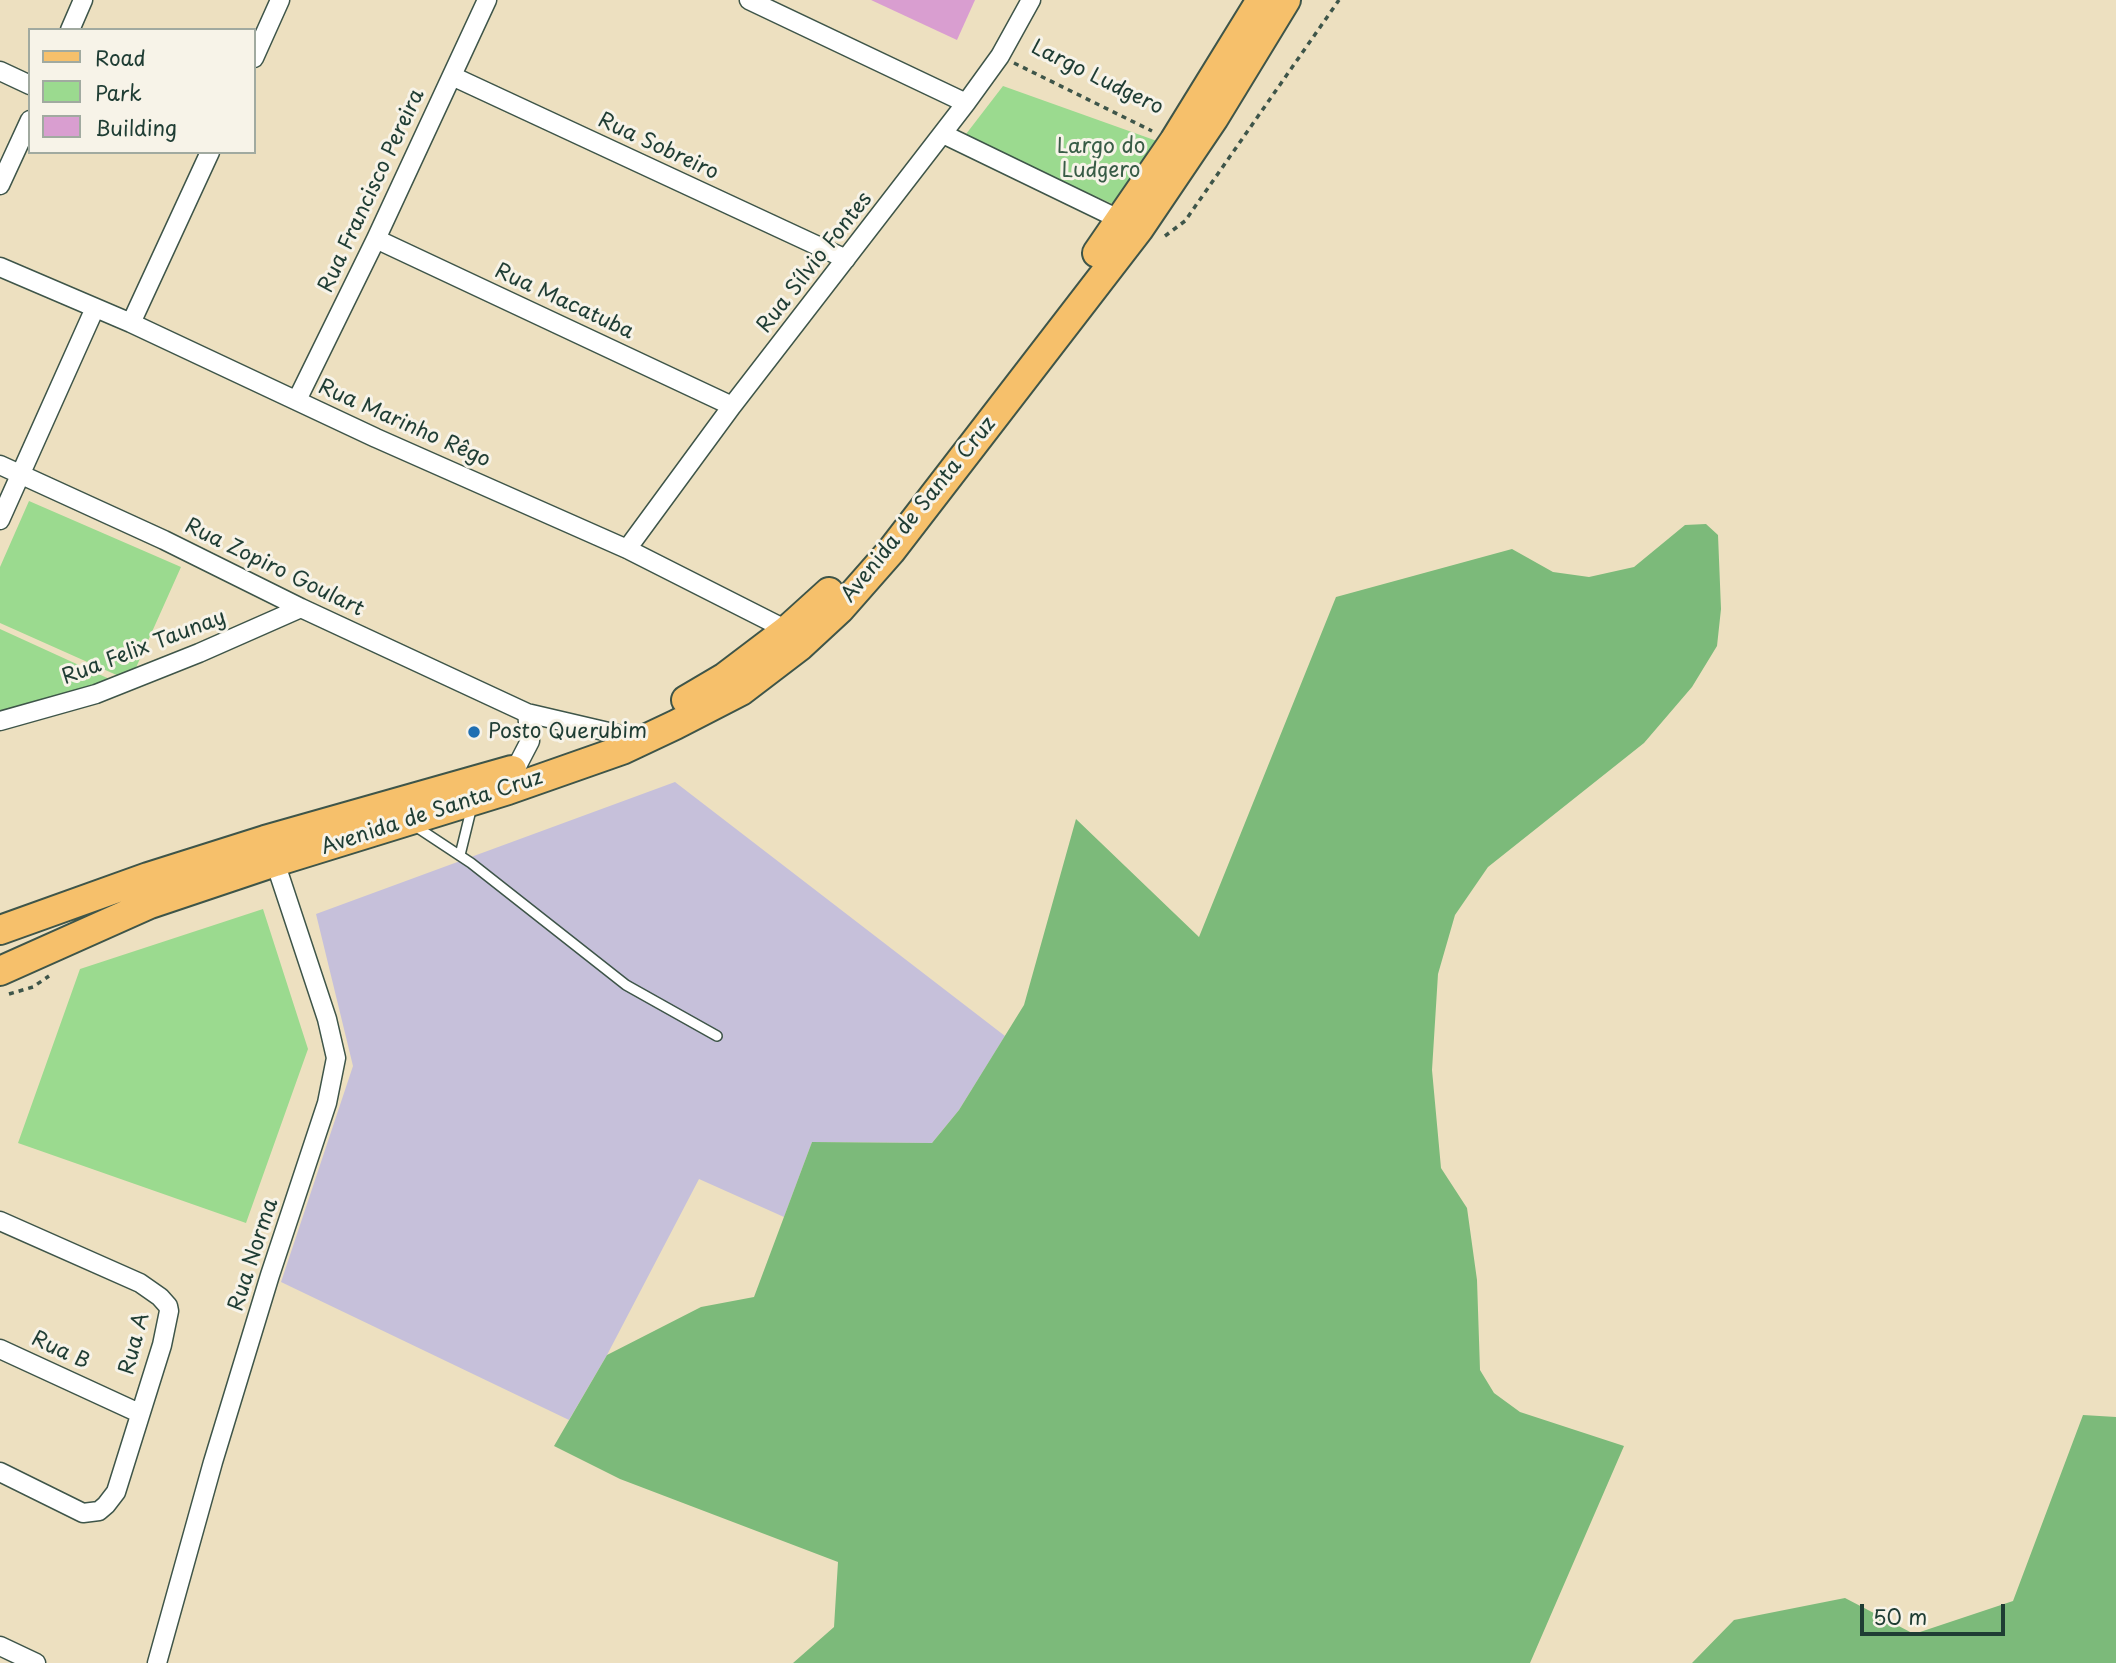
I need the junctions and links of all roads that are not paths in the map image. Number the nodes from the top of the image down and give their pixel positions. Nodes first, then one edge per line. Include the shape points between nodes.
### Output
1 (83, 0) edge
2 (280, 0) edge
3 (487, 0) edge
4 (749, 0) edge
5 (1031, 0) edge
6 (1261, 0) edge
7 (1286, 0) edge
8 (1306, 0) edge
9 (71, 28) edge
10 (1260, 42) junction
11 (256, 54) edge
12 (0, 71) edge
13 (452, 76) junction
14 (28, 84) edge
15 (966, 103) junction
16 (28, 124) edge
17 (943, 134) junction
18 (209, 154) edge
19 (0, 186) edge
20 (1131, 224) junction
21 (376, 239) junction
22 (846, 259) junction
23 (0, 267) edge
24 (95, 308) junction
25 (131, 323) junction
26 (297, 400) junction
27 (732, 406) junction
28 (0, 465) edge
29 (21, 474) junction
30 (0, 520) edge
31 (627, 549) junction
32 (301, 608) junction
33 (787, 630) junction
34 (527, 713) junction
35 (0, 721) edge
36 (617, 734) junction
37 (516, 768) junction
38 (474, 801) junction
39 (407, 821) junction
40 (460, 855) junction
41 (275, 862) junction
42 (0, 930) edge
43 (0, 971) edge
44 (717, 1036) dead end
45 (0, 1221) edge
46 (0, 1349) edge
47 (139, 1413) junction
48 (0, 1472) edge
49 (0, 1646) edge
50 (36, 1663) edge
51 (157, 1663) edge

1 - 9 street
2 - 11 street
3 - 13 street, Rua Francisco Pereira
4 - 15 street
5 - 15 street, Rua Sílvio Fontes via 1000,56
6 - 20 main road, Avenida de Santa Cruz via 1174,141
7 - 10 main road, Avenida de Santa Cruz
8 - 10 main road
10 - 20 main road, Avenida de Santa Cruz via 1214,118
12 - 14 street
13 - 21 street, Rua Francisco Pereira
13 - 22 street, Rua Sobreiro
15 - 17 street, Rua Sílvio Fontes
16 - 19 street
17 - 20 street
17 - 22 street, Rua Sílvio Fontes
18 - 25 street
20 - 33 main road, Avenida de Santa Cruz via 866,552
20 - 38 main road, Avenida de Santa Cruz via 891,551 800,646 741,691 675,725 622,750
21 - 26 street, Rua Francisco Pereira
21 - 27 street, Rua Macatuba
22 - 27 street, Rua Sílvio Fontes
23 - 24 street, Rua Marinho Rêgo
24 - 25 street, Rua Marinho Rêgo
24 - 29 street
25 - 26 street, Rua Marinho Rêgo
26 - 31 street, Rua Marinho Rêgo
27 - 31 street, Rua Sílvio Fontes
28 - 29 street, Rua Zopiro Goulart
29 - 30 street
29 - 32 street, Rua Zopiro Goulart
31 - 33 street, Rua Marinho Rêgo
32 - 34 street, Rua Zopiro Goulart
32 - 35 street, Rua Felix Taunay via 96,694
33 - 36 main road, Avenida de Santa Cruz via 725,677
34 - 36 street, Rua Zopiro Goulart
34 - 37 street via 530,741
36 - 37 main road, Avenida de Santa Cruz
37 - 42 main road, Avenida de Santa Cruz via 252,844
38 - 39 main road, Avenida de Santa Cruz
38 - 40 lane
39 - 40 lane
39 - 41 main road, Avenida de Santa Cruz
40 - 44 lane via 626,985
41 - 43 main road, Avenida de Santa Cruz via 150,904
41 - 51 street, Rua Norma via 336,1058 327,1103 221,1435
45 - 47 street, Rua A via 140,1283 168,1306 168,1322
46 - 47 street, Rua B
47 - 48 street, Rua A via 117,1492 99,1511 83,1513
49 - 50 street

